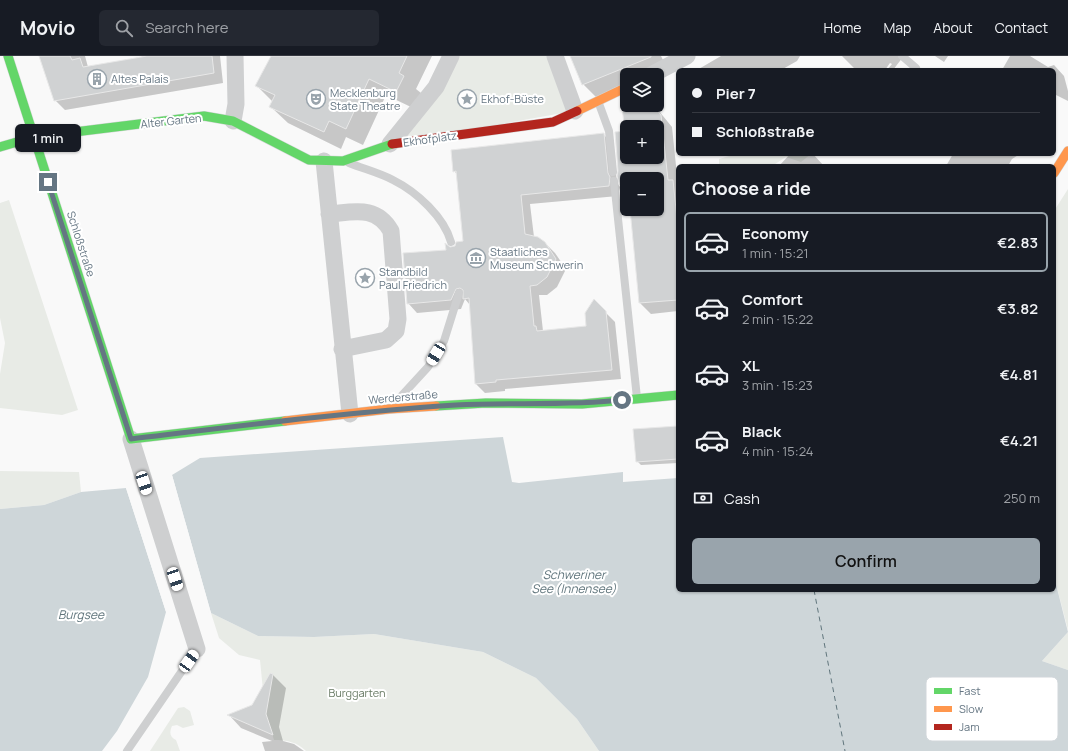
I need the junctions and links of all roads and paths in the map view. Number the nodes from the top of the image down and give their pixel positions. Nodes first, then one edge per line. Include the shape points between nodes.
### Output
1 (8, 56) edge
2 (235, 56) edge
3 (451, 56) edge
4 (555, 56) edge
5 (687, 56) edge
6 (902, 56) edge
7 (664, 68) edge
8 (916, 68) dead end
9 (620, 90) edge
10 (598, 101) junction
11 (575, 112) junction
12 (233, 121) junction
13 (34, 137) junction
14 (390, 144) junction
15 (0, 147) edge
16 (1068, 151) edge
17 (324, 161) junction
18 (343, 161) junction
19 (1056, 170) edge
20 (613, 172) dead end
21 (614, 181) dead end
22 (328, 214) junction
23 (451, 242) dead end
24 (459, 292) dead end
25 (342, 349) junction
26 (676, 395) edge
27 (637, 399) junction
28 (389, 409) junction
29 (350, 414) junction
30 (131, 439) junction
31 (197, 649) joint
32 (127, 751) edge

1 - 13 street, Schloßstraße
2 - 12 street via 236,104
3 - 14 street, Ekhofplatz via 436,87
4 - 11 street
5 - 7 street
6 - 8 lane
9 - 10 street, Ekhofplatz
10 - 11 street, Ekhofplatz
10 - 20 lane via 609,131
11 - 14 street, Ekhofplatz via 553,122
12 - 13 street, Alter Garten via 204,116
12 - 17 street, Alter Garten via 309,160
13 - 15 street, Alter Garten
13 - 30 street, Schloßstraße
14 - 18 street, Alter Garten
16 - 19 street
17 - 18 street, Alter Garten
17 - 22 street
18 - 23 lane via 394,180 438,216
21 - 27 lane
22 - 25 street
22 - 25 street via 364,211 386,221 391,231 398,319 396,331 386,340
24 - 28 lane via 444,341 428,367
25 - 29 street
26 - 27 street, Werderstraße
27 - 28 street, Werderstraße via 582,404 486,403
28 - 29 street, Werderstraße
29 - 30 street, Werderstraße
30 - 31 street
31 - 32 lane

